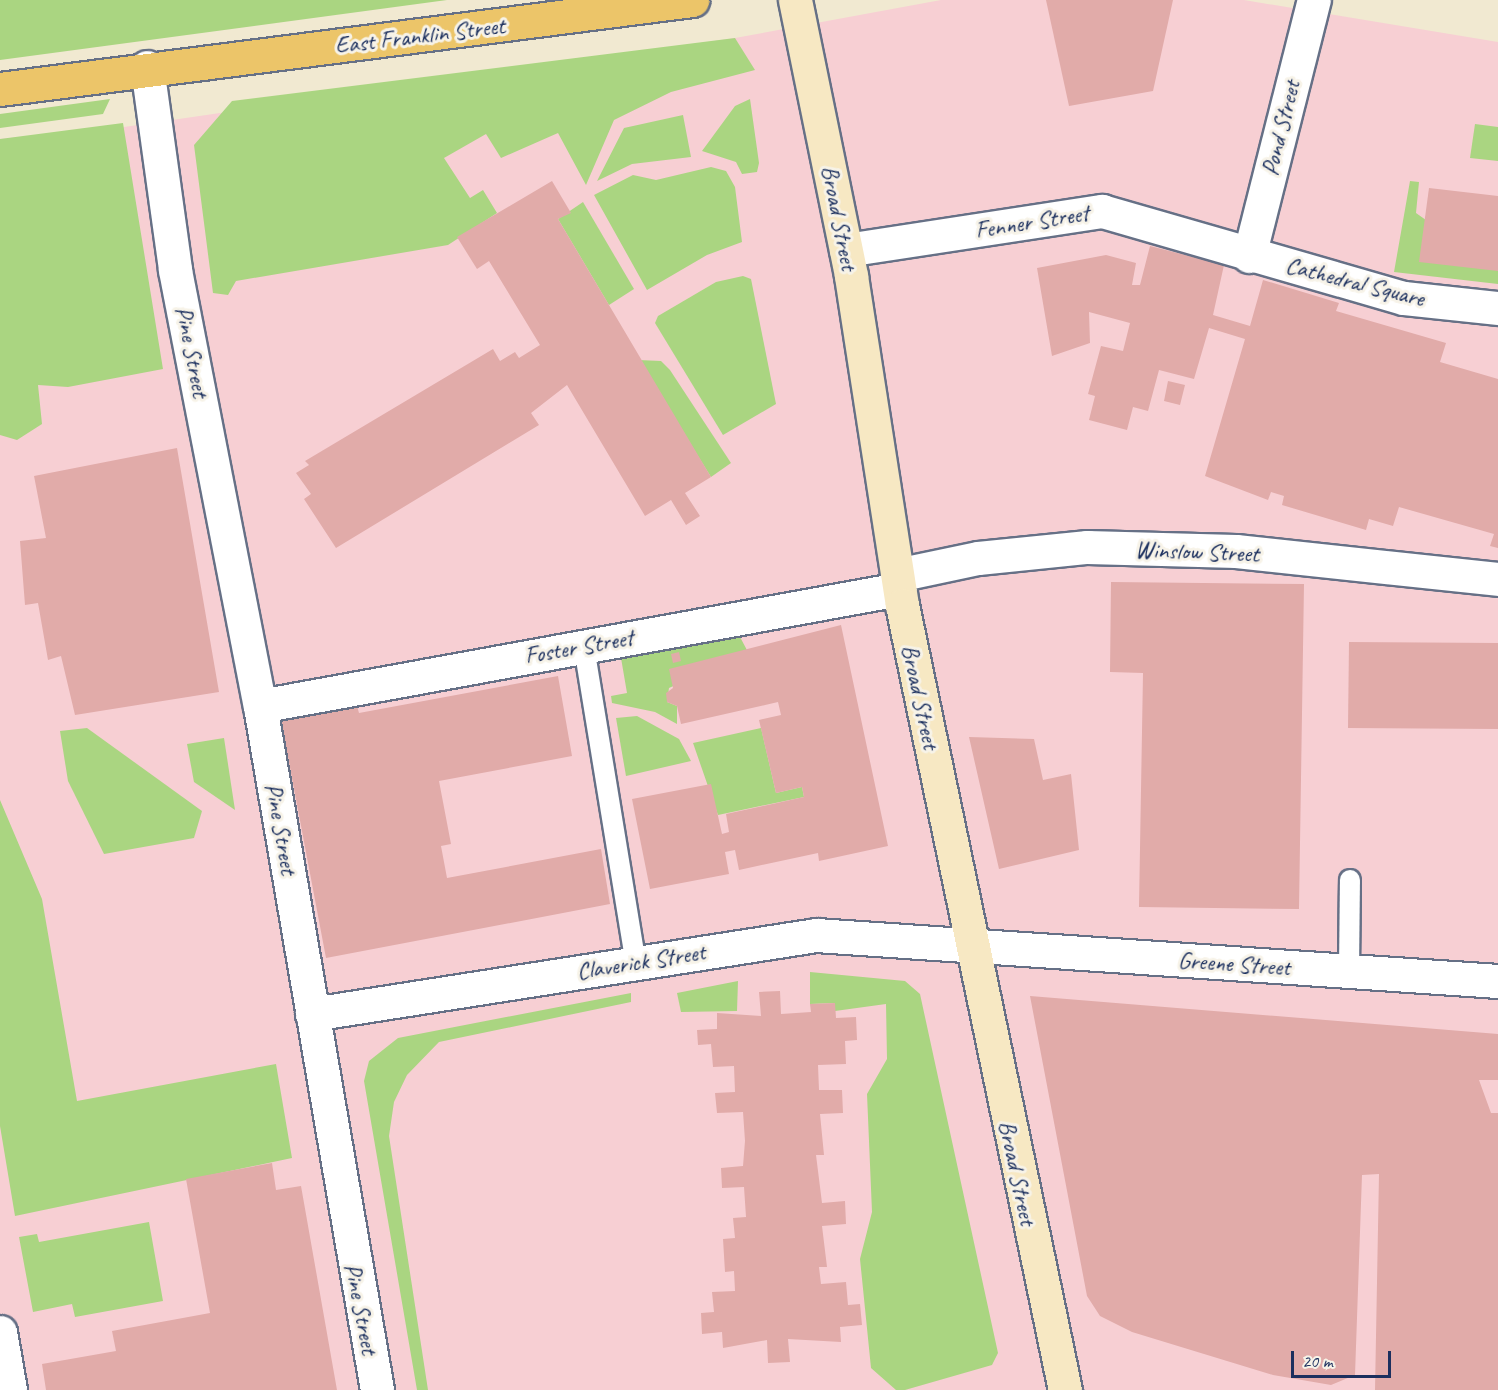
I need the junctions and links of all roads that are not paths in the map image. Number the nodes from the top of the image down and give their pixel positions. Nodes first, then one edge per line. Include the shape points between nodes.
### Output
1 (692, 0) edge
2 (795, 0) edge
3 (1314, 0) edge
4 (147, 67) junction
5 (0, 89) edge
6 (846, 250) junction
7 (1249, 256) junction
8 (1498, 308) edge
9 (1498, 579) edge
10 (898, 582) junction
11 (584, 646) junction
12 (260, 706) junction
13 (1350, 880) dead end
14 (971, 946) junction
15 (636, 963) junction
16 (1349, 971) junction
17 (1498, 981) edge
18 (312, 1014) junction
19 (0, 1332) edge
20 (10, 1390) edge
21 (376, 1390) edge
22 (1065, 1390) edge

1 - 4 main road, East Franklin Street
2 - 6 main road, Broad Street
3 - 7 street, Pond Street
4 - 5 main road, East Franklin Street
4 - 12 street, Pine Street via 175,270
6 - 7 street, Fenner Street via 1102,211
6 - 10 main road, Broad Street
7 - 8 street, Cathedral Square via 1404,298
9 - 10 street, Winslow Street via 1236,550 1087,547 978,558
10 - 11 street, Foster Street
10 - 14 main road, Broad Street
11 - 12 street, Foster Street
11 - 15 lane
12 - 18 street, Pine Street
13 - 16 lane
14 - 15 street, Claverick Street via 816,935
14 - 16 street, Greene Street
14 - 22 main road, Broad Street
15 - 18 street, Claverick Street
16 - 17 street, Greene Street
18 - 21 street, Pine Street
19 - 20 street

